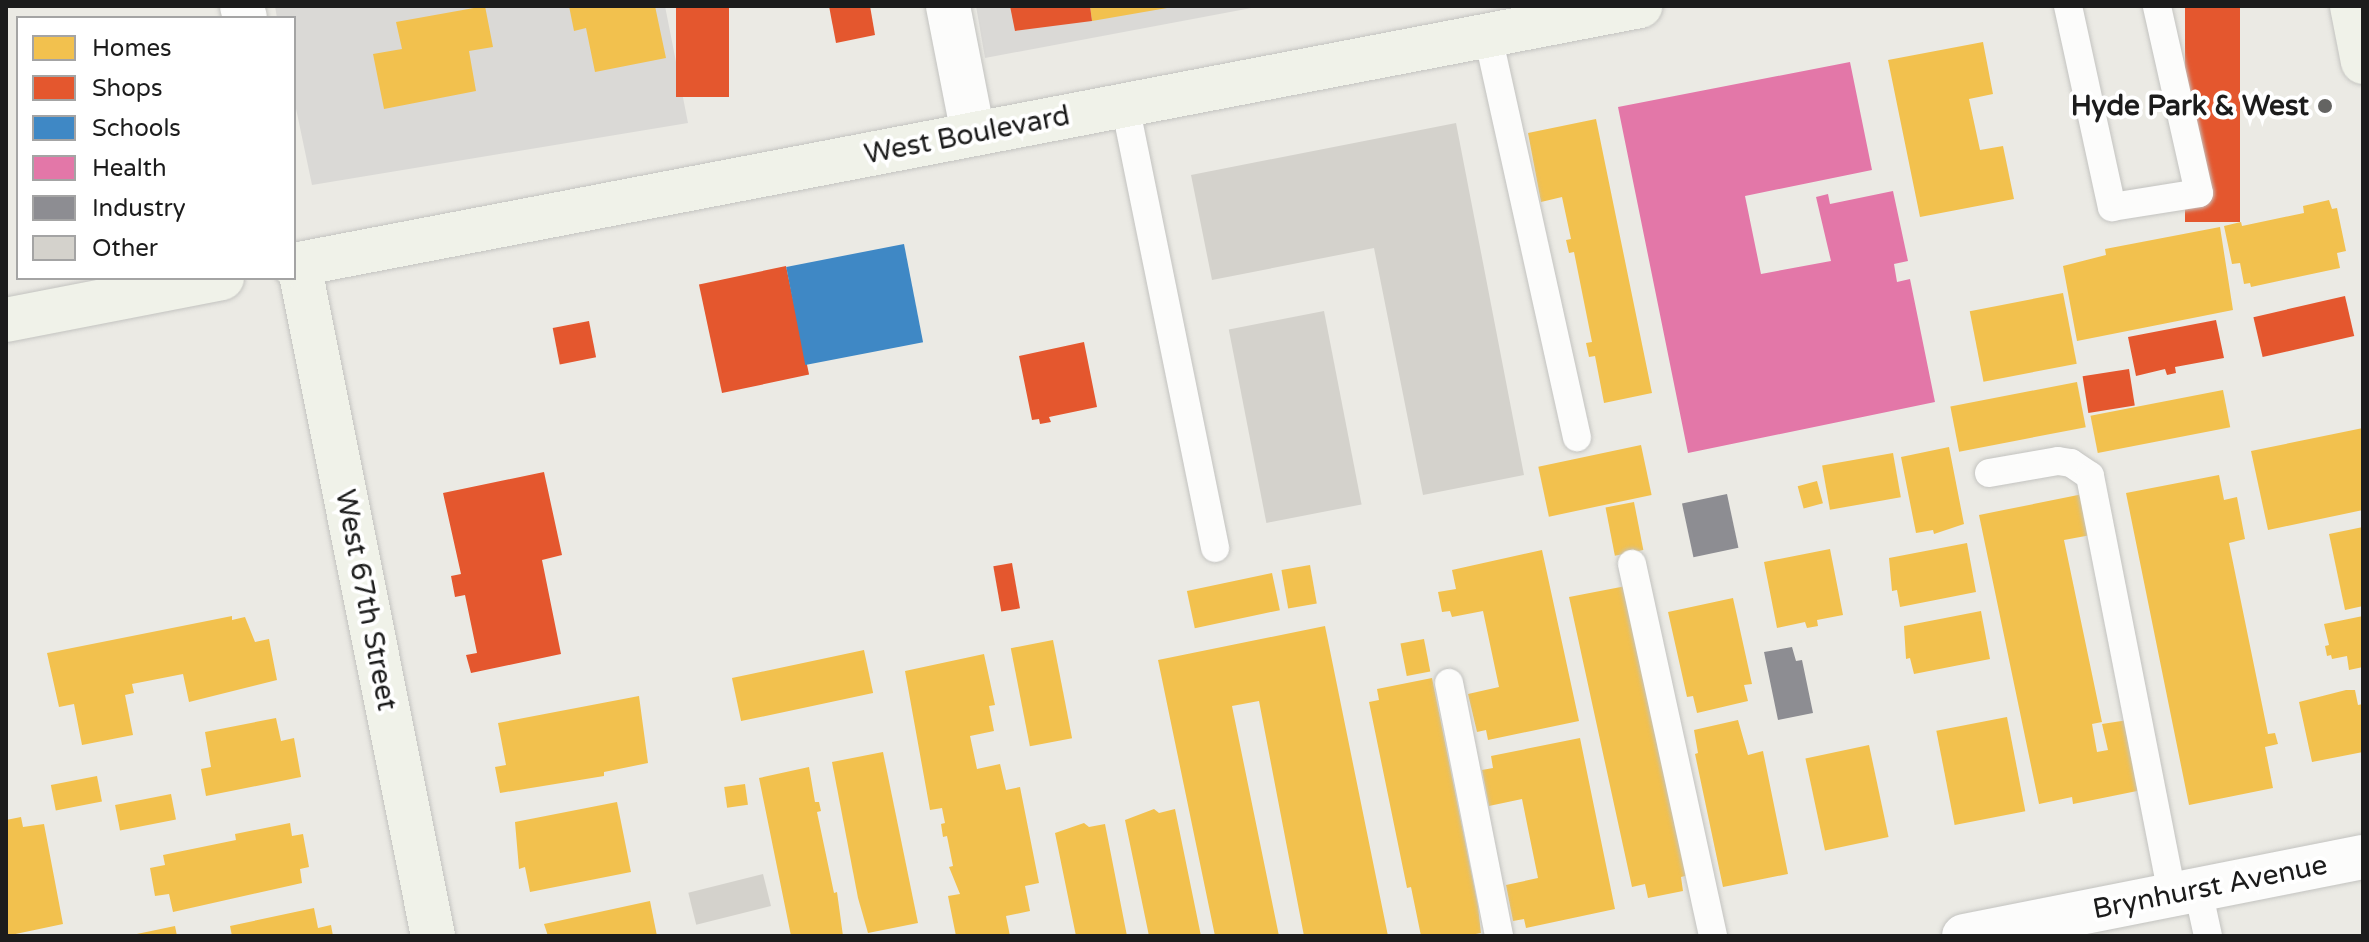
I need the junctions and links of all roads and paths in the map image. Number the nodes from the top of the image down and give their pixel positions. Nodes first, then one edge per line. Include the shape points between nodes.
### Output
1 (948, 6) edge
2 (1640, 6) edge
3 (2068, 6) edge
4 (2157, 6) edge
5 (1488, 36) junction
6 (1125, 105) junction
7 (973, 134) junction
8 (296, 257) edge
9 (212, 280) edge
10 (6, 320) edge
11 (1577, 437) dead end
12 (1989, 473) dead end
13 (1215, 548) dead end
14 (1632, 564) dead end
15 (1449, 683) dead end
16 (2363, 857) edge
17 (2185, 892) junction
18 (433, 936) edge
19 (1499, 936) edge
20 (1713, 936) edge
21 (1964, 936) edge
22 (2208, 936) edge

1 - 7 street
2 - 5 main road, West Boulevard
3 - 4 lane via 2112,207 2199,193
5 - 6 main road, West Boulevard
5 - 11 lane
6 - 7 main road, West Boulevard
6 - 13 lane
7 - 8 main road, West Boulevard
8 - 18 main road, West 67th Street
9 - 10 main road
12 - 17 lane via 2058,461 2090,476
14 - 20 lane
15 - 19 lane
16 - 17 street, Brynhurst Avenue
17 - 21 street, Brynhurst Avenue
17 - 22 lane

